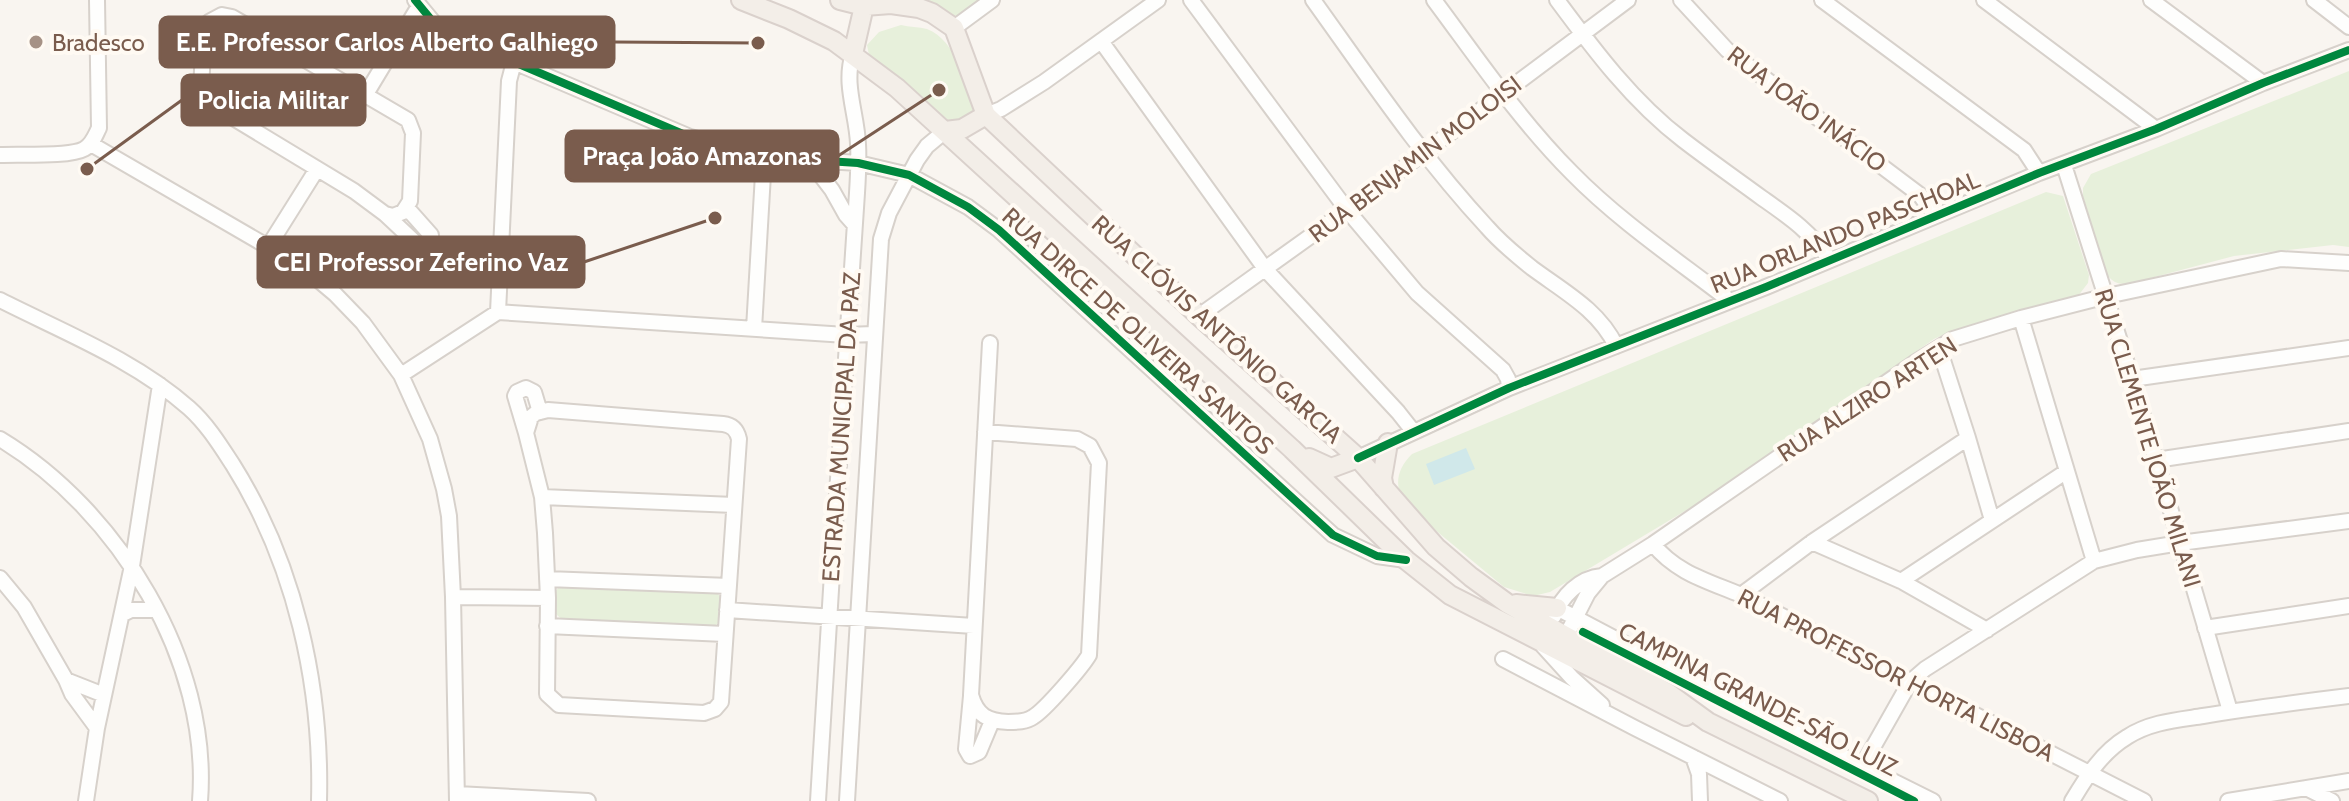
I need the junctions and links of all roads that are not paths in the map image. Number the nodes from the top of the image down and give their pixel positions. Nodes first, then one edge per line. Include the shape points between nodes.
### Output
1 (97, 0) edge
2 (741, 0) edge
3 (840, 0) edge
4 (992, 0) edge
5 (1158, 0) edge
6 (1191, 0) edge
7 (1313, 0) edge
8 (1434, 0) edge
9 (1557, 0) edge
10 (1628, 0) edge
11 (1681, 0) edge
12 (1822, 0) edge
13 (1984, 0) edge
14 (2151, 0) edge
15 (2314, 0) edge
16 (417, 3) edge
17 (868, 3) edge
18 (925, 6) edge
19 (2349, 27) edge
20 (954, 28) junction
21 (1582, 34) junction
22 (1101, 41) junction
23 (2349, 50) edge
24 (853, 54) junction
25 (514, 62) junction
26 (2263, 83) junction
27 (1504, 93) junction
28 (366, 94) junction
29 (986, 115) junction
30 (2156, 129) junction
31 (945, 131) junction
32 (91, 144) junction
33 (1423, 153) junction
34 (0, 155) edge
35 (764, 157) junction
36 (809, 160) junction
37 (858, 163) junction
38 (2064, 165) junction
39 (317, 169) junction
40 (2039, 173) junction
41 (909, 175) junction
42 (407, 208) junction
43 (1347, 210) junction
44 (385, 214) junction
45 (1935, 216) junction
46 (854, 224) junction
47 (268, 247) junction
48 (1829, 259) junction
49 (2349, 263) edge
50 (1266, 270) junction
51 (2107, 296) junction
52 (0, 300) edge
53 (1730, 301) junction
54 (498, 312) junction
55 (1199, 316) junction
56 (2021, 318) junction
57 (754, 329) junction
58 (873, 334) junction
59 (846, 335) junction
60 (990, 343) dead end
61 (1616, 346) junction
62 (1939, 348) junction
63 (2349, 348) edge
64 (401, 375) junction
65 (2132, 379) junction
66 (160, 385) junction
67 (1509, 388) junction
68 (540, 412) junction
69 (1413, 431) junction
70 (2349, 431) edge
71 (985, 432) junction
72 (526, 433) junction
73 (1968, 438) junction
74 (0, 439) edge
75 (1388, 443) junction
76 (1292, 449) junction
77 (1358, 458) junction
78 (2156, 460) junction
79 (2067, 471) junction
80 (1384, 488) junction
81 (542, 497) junction
82 (734, 505) junction
83 (1992, 520) junction
84 (2349, 521) edge
85 (1812, 542) junction
86 (2180, 543) junction
87 (1653, 544) junction
88 (1406, 560) junction
89 (2094, 561) junction
90 (132, 566) junction
91 (1602, 576) junction
92 (0, 578) edge
93 (547, 579) junction
94 (1901, 581) junction
95 (729, 586) junction
96 (1741, 595) junction
97 (453, 597) junction
98 (548, 598) junction
99 (1508, 604) junction
100 (2349, 606) edge
101 (1557, 608) junction
102 (155, 610) junction
103 (727, 610) junction
104 (123, 614) junction
105 (829, 616) junction
106 (1575, 617) junction
107 (857, 618) junction
108 (547, 626) junction
109 (974, 626) junction
110 (2205, 628) junction
111 (1987, 630) junction
112 (725, 634) junction
113 (1551, 637) junction
114 (1503, 659) dead end
115 (66, 680) junction
116 (1910, 682) junction
117 (104, 695) junction
118 (971, 695) junction
119 (2349, 696) edge
120 (2230, 711) junction
121 (992, 721) junction
122 (1708, 722) junction
123 (97, 728) junction
124 (1635, 728) junction
125 (1693, 757) junction
126 (1863, 765) junction
127 (2089, 774) junction
128 (2349, 781) edge
129 (2306, 788) junction
130 (457, 797) edge
131 (86, 801) edge
132 (200, 801) edge
133 (319, 801) edge
134 (588, 801) edge
135 (818, 801) edge
136 (847, 801) edge
137 (1700, 801) edge
138 (1780, 801) edge
139 (1868, 801) edge
140 (1933, 801) edge
141 (2072, 801) edge
142 (2144, 801) edge
143 (2228, 801) edge
144 (2332, 801) edge

1 - 32 street via 99,128
2 - 24 main road, RUA CLÓVIS ANTÔNIO GARCIA
3 - 17 main road
4 - 20 street
5 - 22 street
6 - 43 street
7 - 33 street
8 - 27 street
9 - 21 street
10 - 21 street, RUA BENJAMIN MOLOISI
11 - 45 street, RUA JOÃO INÁCIO via 1727,50 1920,195
12 - 40 street via 2024,150
13 - 30 street
14 - 26 street
15 - 19 street
16 - 25 street, RUA DIRCE DE OLIVEIRA SANTOS via 434,23
16 - 28 street
17 - 18 main road
17 - 24 main road
18 - 20 main road
20 - 29 main road, RUA CLÓVIS ANTÔNIO GARCIA
21 - 27 street, RUA BENJAMIN MOLOISI
21 - 48 street via 1658,120 1809,232
22 - 29 street
22 - 50 street
23 - 26 street, RUA ORLANDO PASCHOAL
24 - 31 main road, RUA CLÓVIS ANTÔNIO GARCIA
24 - 37 street, ESTRADA MUNICIPAL DA PAZ via 849,79
25 - 35 street, RUA DIRCE DE OLIVEIRA SANTOS via 690,137
25 - 54 street
26 - 30 street, RUA ORLANDO PASCHOAL
27 - 33 street, RUA BENJAMIN MOLOISI
27 - 53 street via 1595,195
28 - 39 street via 232,17 222,15 209,22 204,32 204,98
28 - 42 street via 404,117 412,128
29 - 31 main road via 962,129
29 - 55 main road, RUA CLÓVIS ANTÔNIO GARCIA
30 - 38 street, RUA ORLANDO PASCHOAL
31 - 41 street, ESTRADA MUNICIPAL DA PAZ via 921,153
31 - 76 main road, RUA CLÓVIS ANTÔNIO GARCIA
32 - 34 street via 70,153
32 - 47 street
33 - 43 street, RUA BENJAMIN MOLOISI
33 - 61 street via 1488,229 1593,314
35 - 36 street, RUA DIRCE DE OLIVEIRA SANTOS
35 - 57 street
36 - 37 street, RUA DIRCE DE OLIVEIRA SANTOS
36 - 46 street
37 - 41 street, RUA DIRCE DE OLIVEIRA SANTOS
37 - 46 street, ESTRADA MUNICIPAL DA PAZ
38 - 40 street, RUA ORLANDO PASCHOAL
38 - 51 street, RUA CLEMENTE JOÃO MILANI
39 - 44 street
39 - 47 street
40 - 45 street, RUA ORLANDO PASCHOAL
41 - 58 street, ESTRADA MUNICIPAL DA PAZ via 881,239
41 - 88 street, RUA DIRCE DE OLIVEIRA SANTOS via 999,230 1333,535 1377,556
42 - 44 street via 398,215
42 - 44 street via 431,235 426,244 418,245
43 - 50 street, RUA BENJAMIN MOLOISI
43 - 67 street via 1417,293 1503,370
45 - 48 street, RUA ORLANDO PASCHOAL
46 - 59 street, ESTRADA MUNICIPAL DA PAZ
47 - 64 street via 335,294
48 - 53 street, RUA ORLANDO PASCHOAL
49 - 51 street, RUA ALZIRO ARTEN via 2281,259
50 - 55 street, RUA BENJAMIN MOLOISI
50 - 69 street
51 - 56 street, RUA ALZIRO ARTEN
51 - 65 street, RUA CLEMENTE JOÃO MILANI
52 - 66 street
53 - 61 street, RUA ORLANDO PASCHOAL
54 - 57 street
54 - 64 street
55 - 77 main road, RUA CLÓVIS ANTÔNIO GARCIA
56 - 62 street, RUA ALZIRO ARTEN
56 - 79 street
57 - 59 street
58 - 59 street
58 - 107 street, ESTRADA MUNICIPAL DA PAZ
59 - 105 street, ESTRADA MUNICIPAL DA PAZ
60 - 71 street
61 - 67 street, RUA ORLANDO PASCHOAL
62 - 73 street
62 - 87 street, RUA ALZIRO ARTEN
63 - 65 street
64 - 97 street via 422,417 444,489
65 - 78 street, RUA CLEMENTE JOÃO MILANI
66 - 90 street
66 - 133 street via 214,436 254,499 291,589 313,688
67 - 69 street, RUA ORLANDO PASCHOAL
68 - 72 street via 528,422
68 - 72 street via 534,392 517,392
68 - 82 street via 731,426 739,439
69 - 75 street, RUA ORLANDO PASCHOAL
70 - 78 street
71 - 109 street
71 - 121 street via 1077,439 1090,446 1099,463 1089,655 1034,717
72 - 81 street
73 - 83 street
73 - 85 street
74 - 90 street via 69,491
75 - 77 street, RUA ORLANDO PASCHOAL
75 - 80 main road
76 - 77 main road via 1331,468
76 - 88 main road, RUA CLÓVIS ANTÔNIO GARCIA
77 - 80 main road, RUA CLÓVIS ANTÔNIO GARCIA
78 - 86 street, RUA CLEMENTE JOÃO MILANI
79 - 83 street
79 - 89 street
80 - 99 main road, RUA CLÓVIS ANTÔNIO GARCIA via 1452,562
81 - 82 street
81 - 93 street
82 - 95 street
83 - 94 street
84 - 86 street
85 - 94 street
85 - 96 street
86 - 89 street
86 - 110 street, RUA CLEMENTE JOÃO MILANI
87 - 91 street, RUA ALZIRO ARTEN
87 - 96 street, RUA PROFESSOR HORTA LISBOA via 1677,568
88 - 113 main road, RUA CLÓVIS ANTÔNIO GARCIA via 1450,595
89 - 111 street
90 - 102 street
90 - 104 street
91 - 101 street, RUA ALZIRO ARTEN via 1582,582
91 - 106 street, RUA ALZIRO ARTEN
92 - 115 street via 24,607
93 - 95 street
93 - 98 street
94 - 111 street
95 - 103 street
96 - 116 street, RUA PROFESSOR HORTA LISBOA
97 - 98 street
97 - 130 street
98 - 108 street
99 - 101 main road
99 - 113 main road, RUA CLÓVIS ANTÔNIO GARCIA
100 - 110 street
101 - 106 street
101 - 113 street, RUA ALZIRO ARTEN
102 - 104 street
102 - 132 street via 176,649 191,698
103 - 105 street
103 - 112 street
104 - 117 street
105 - 107 street
105 - 135 street, ESTRADA MUNICIPAL DA PAZ
106 - 113 street, RUA ALZIRO ARTEN
106 - 126 street
107 - 109 street
107 - 136 street, ESTRADA MUNICIPAL DA PAZ
108 - 112 street
108 - 112 street via 546,689 559,705 704,713 721,702
109 - 118 street
110 - 120 street, RUA CLEMENTE JOÃO MILANI
111 - 116 street
113 - 122 main road, RUA CLÓVIS ANTÔNIO GARCIA via 1668,693
113 - 122 main road via 1569,657
113 - 124 street via 1595,699
114 - 124 street
115 - 117 street
115 - 123 street
116 - 126 street
116 - 127 street, RUA PROFESSOR HORTA LISBOA
117 - 123 street
118 - 121 street via 980,715
118 - 121 street via 968,755 979,752
119 - 120 street
120 - 127 street via 2148,725 2107,752
122 - 139 main road
123 - 131 street
124 - 125 street
125 - 137 street
125 - 138 street
126 - 140 street
127 - 141 street
127 - 142 street, RUA PROFESSOR HORTA LISBOA
128 - 129 street
129 - 143 street
129 - 144 street
130 - 134 street

